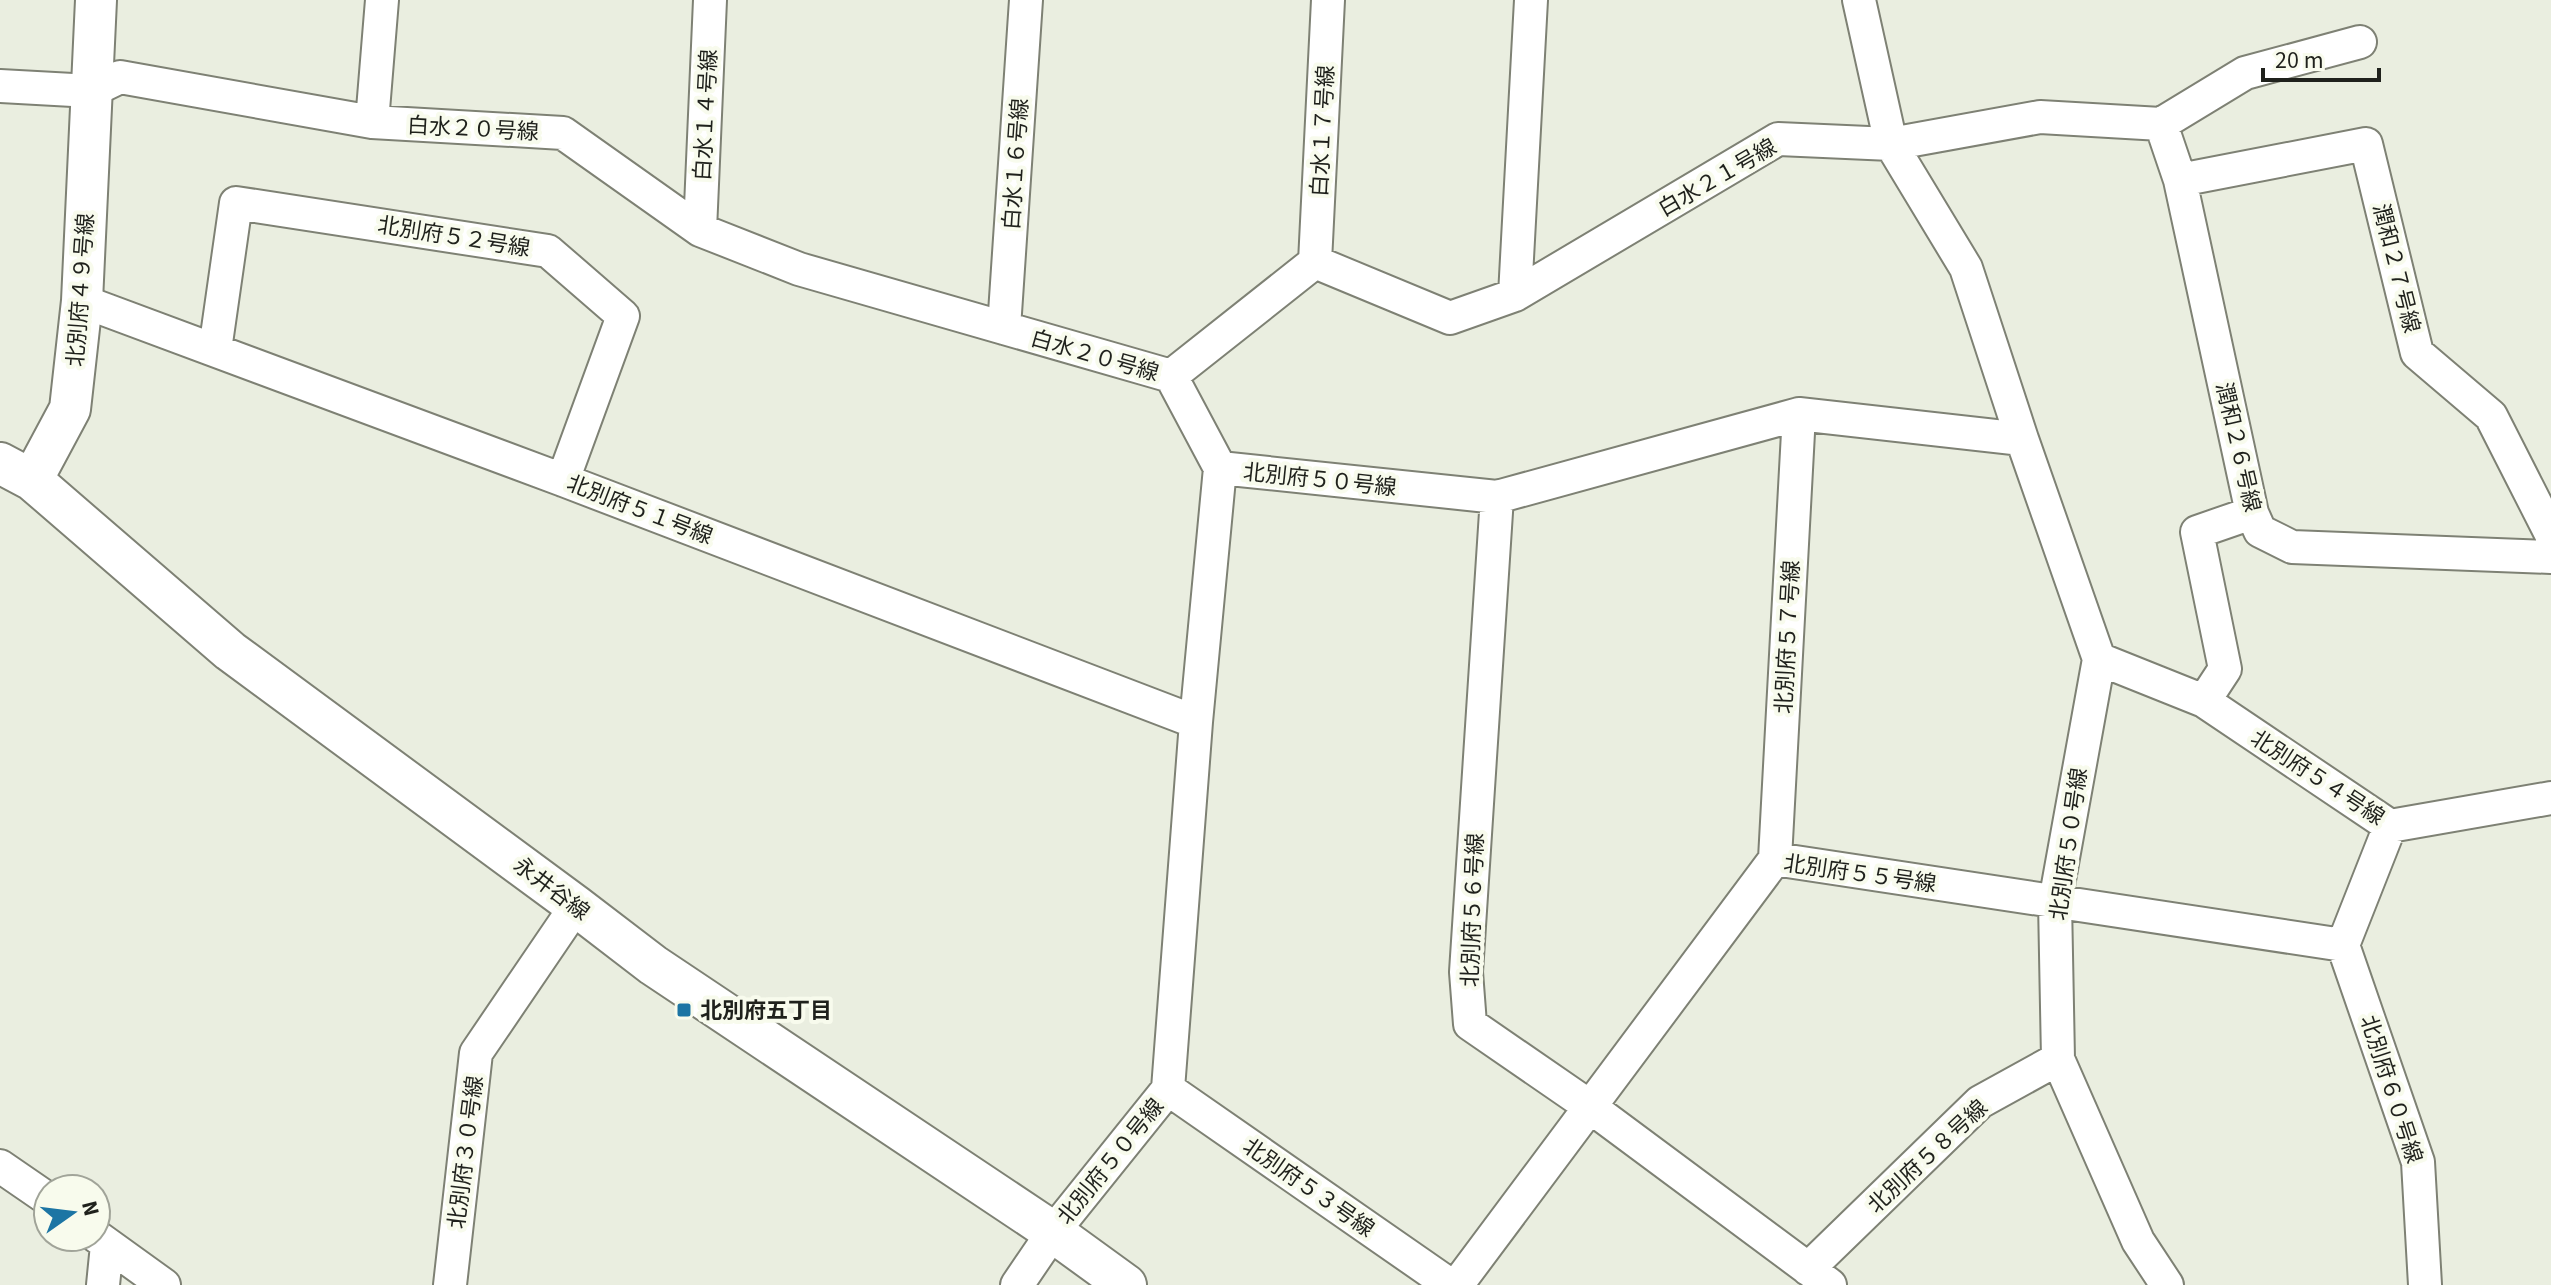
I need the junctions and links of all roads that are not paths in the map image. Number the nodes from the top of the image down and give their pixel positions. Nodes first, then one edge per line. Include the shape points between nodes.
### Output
1 (96, 0) edge
2 (382, 0) edge
3 (710, 0) edge
4 (1026, 0) edge
5 (1328, 0) edge
6 (1531, 0) edge
7 (1859, 0) edge
8 (2360, 42) dead end
9 (0, 86) edge
10 (91, 91) junction
11 (372, 122) junction
12 (2161, 124) junction
13 (1891, 144) junction
14 (2180, 180) junction
15 (700, 230) junction
16 (1315, 262) junction
17 (1515, 295) junction
18 (82, 301) junction
19 (1004, 328) junction
20 (215, 350) junction
21 (1171, 376) junction
22 (1799, 414) junction
23 (2022, 439) junction
24 (1220, 468) junction
25 (16, 472) edge
26 (563, 480) junction
27 (1497, 497) junction
28 (2252, 513) junction
29 (2551, 534) edge
30 (2551, 557) edge
31 (2099, 659) junction
32 (2204, 701) junction
33 (1196, 722) junction
34 (2551, 798) edge
35 (2390, 826) junction
36 (1775, 859) junction
37 (2055, 902) junction
38 (576, 906) junction
39 (2343, 945) junction
40 (2058, 1059) junction
41 (1168, 1089) junction
42 (1589, 1106) junction
43 (0, 1166) edge
44 (32, 1188) edge
45 (1053, 1232) junction
46 (112, 1247) edge
47 (102, 1253) edge
48 (1819, 1277) edge
49 (103, 1285) edge
50 (164, 1285) edge
51 (450, 1285) edge
52 (1017, 1285) edge
53 (1126, 1285) edge
54 (1450, 1285) edge
55 (1457, 1285) edge
56 (2167, 1285) edge
57 (2425, 1285) edge

1 - 10 street, 北別府４９号線
2 - 11 street
3 - 15 street, 白水１４号線
4 - 19 street, 白水１６号線
5 - 16 street, 白水１７号線
6 - 17 street
7 - 13 street
8 - 12 street via 2245,73
9 - 10 street
10 - 11 street, 白水２０号線 via 120,77
10 - 18 street, 北別府４９号線
11 - 15 street, 白水２０号線 via 563,133
12 - 13 street, 白水２１号線 via 2040,117
12 - 14 street, 潤和２６号線
13 - 17 street, 白水２１号線 via 1778,139
13 - 23 street, 北別府５０号線 via 1966,268
14 - 28 street, 潤和２６号線
14 - 29 street, 潤和２７号線 via 2366,144 2417,353 2491,416
15 - 19 street, 白水２０号線 via 799,269
16 - 17 street via 1450,318
16 - 21 street, 白水２０号線
18 - 20 street, 北別府５１号線
18 - 25 street, 北別府４９号線 via 70,409
19 - 21 street, 白水２０号線
20 - 26 street, 北別府５１号線
20 - 26 street, 北別府５２号線 via 236,203 548,251 623,316
21 - 24 street
22 - 23 street, 北別府５０号線
22 - 27 street, 北別府５０号線
22 - 36 street, 北別府５７号線
23 - 31 street, 北別府５０号線
24 - 27 street, 北別府５０号線
24 - 33 street, 北別府５０号線
25 - 38 street, 永井谷線 via 230,651
26 - 33 street, 北別府５１号線
27 - 42 street, 北別府５６号線 via 1466,972 1470,1024
28 - 30 street, 潤和２６号線 via 2260,531 2292,547
28 - 32 street via 2197,532 2225,669
31 - 32 street, 北別府５４号線
31 - 37 street, 北別府５０号線
32 - 35 street, 北別府５４号線
33 - 41 street, 北別府５０号線
34 - 35 street, 北別府５４号線
35 - 39 street
36 - 37 street, 北別府５５号線
36 - 42 street, 北別府５５号線
37 - 39 street, 北別府５５号線
37 - 40 street, 北別府５０号線
38 - 45 street, 永井谷線 via 653,965
38 - 51 street, 北別府３０号線 via 476,1053
39 - 57 street, 北別府６０号線 via 2418,1162
40 - 48 street, 北別府５８号線 via 1980,1102
40 - 56 street, 北別府５０号線 via 2138,1241
41 - 45 street, 北別府５０号線
41 - 54 street, 北別府５３号線
42 - 48 street, 北別府５６号線
42 - 55 street, 北別府５５号線
43 - 44 street
45 - 52 street, 北別府５０号線
45 - 53 street, 永井谷線
46 - 50 street
47 - 49 street

